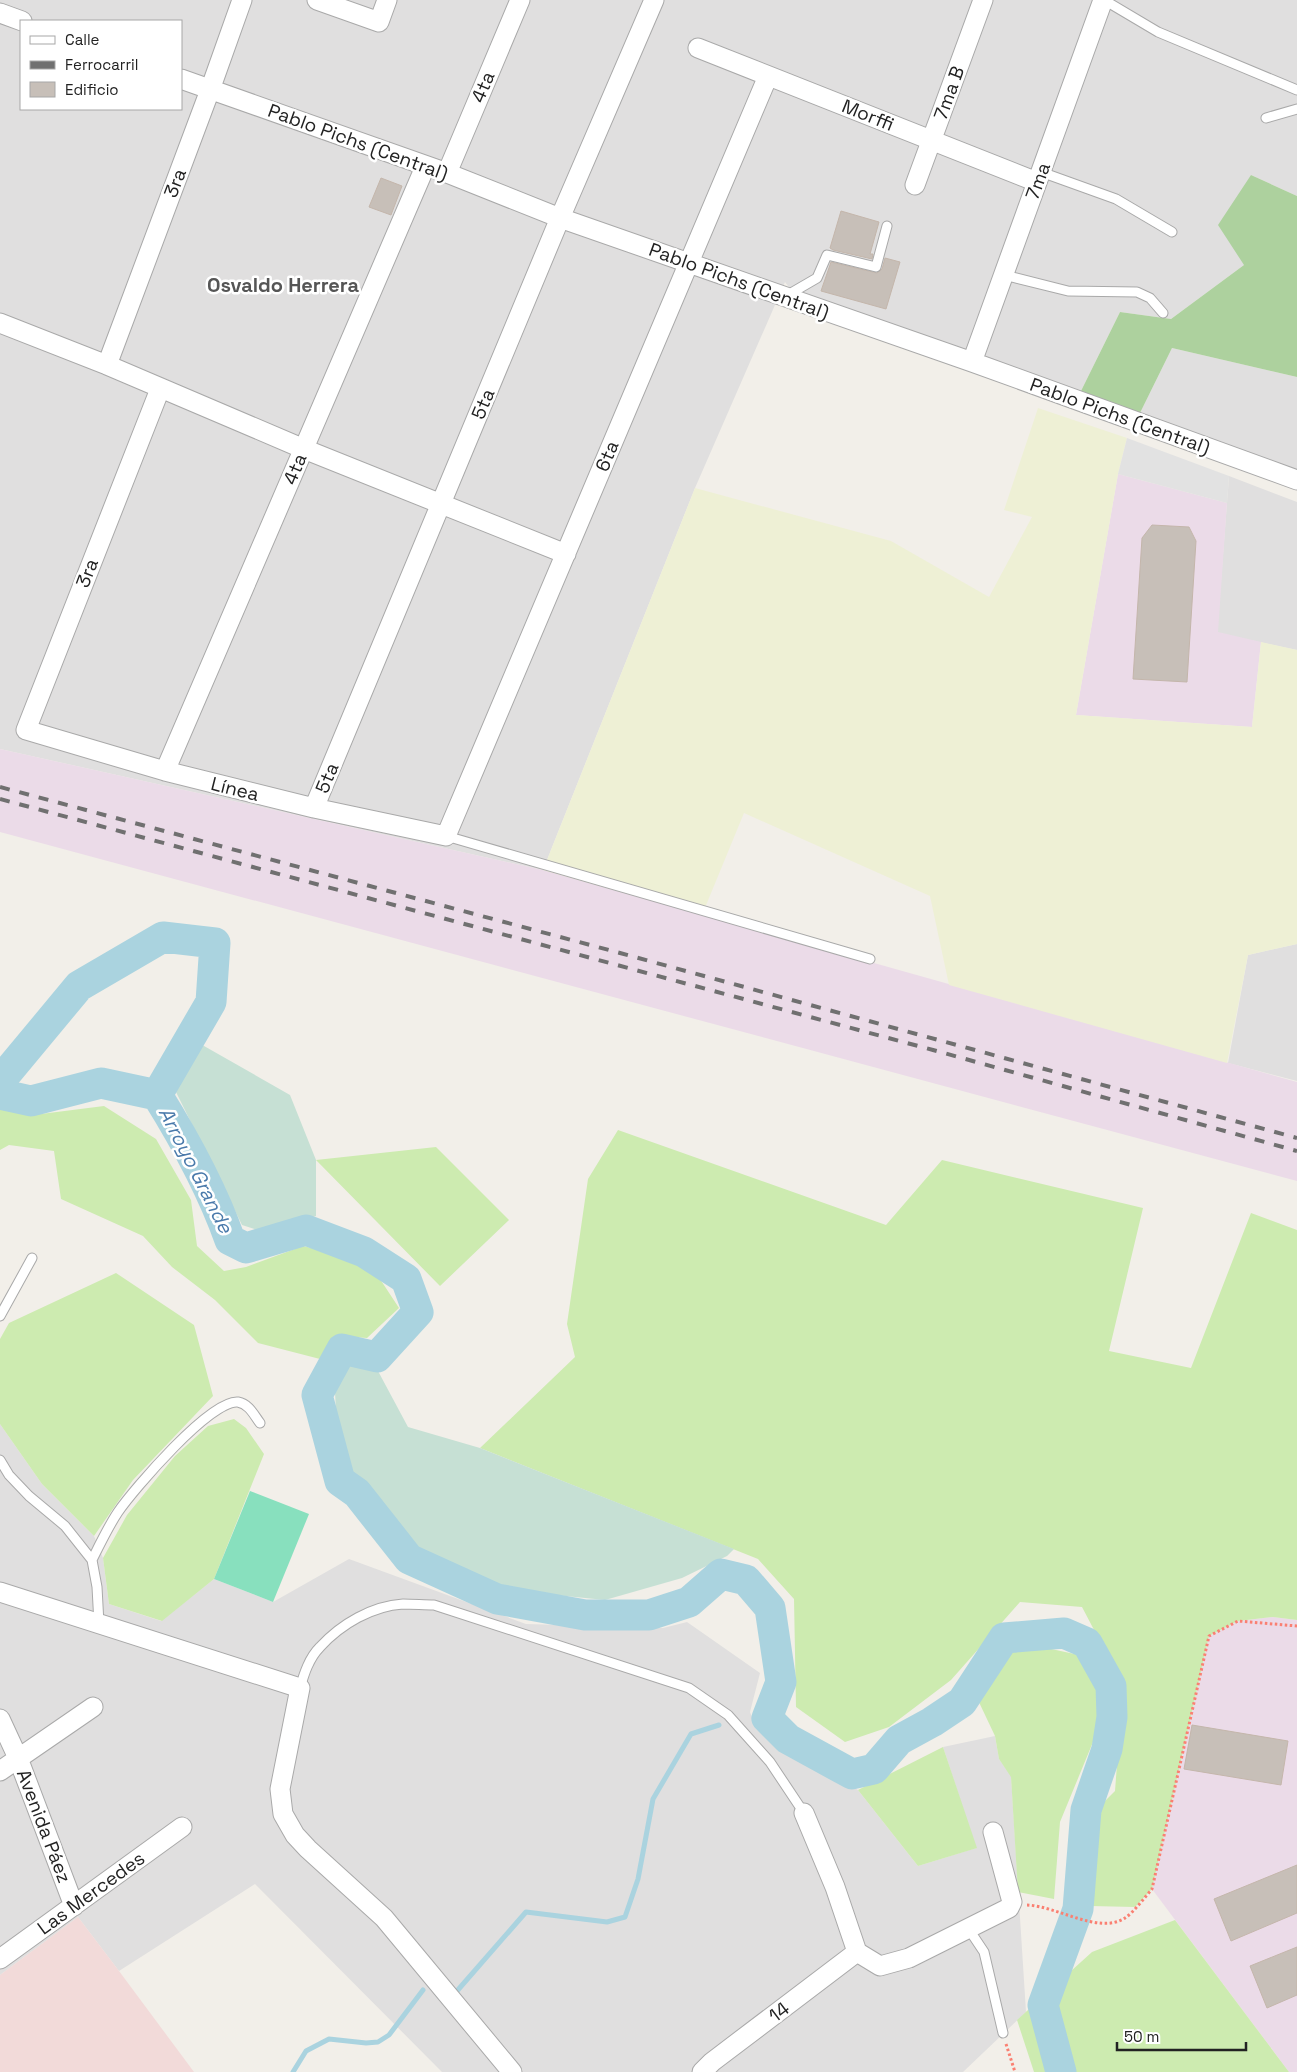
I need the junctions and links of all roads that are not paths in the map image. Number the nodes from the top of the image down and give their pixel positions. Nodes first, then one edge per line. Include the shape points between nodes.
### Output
1 (242, 0) edge
2 (317, 0) edge
3 (387, 0) edge
4 (520, 0) edge
5 (654, 0) edge
6 (983, 0) edge
7 (1104, 0) edge
8 (0, 13) edge
9 (20, 20) edge
10 (698, 48) dead end
11 (768, 76) junction
12 (182, 79) edge
13 (210, 90) junction
14 (1297, 90) edge
15 (1297, 109) edge
16 (1266, 118) dead end
17 (931, 140) junction
18 (426, 167) junction
19 (446, 173) junction
20 (1039, 177) junction
21 (915, 185) dead end
22 (560, 218) junction
23 (887, 226) dead end
24 (1172, 232) dead end
25 (689, 262) junction
26 (1004, 275) junction
27 (784, 297) junction
28 (1163, 313) dead end
29 (0, 323) edge
30 (972, 362) junction
31 (107, 365) junction
32 (160, 389) junction
33 (304, 449) junction
34 (1297, 480) edge
35 (441, 503) junction
36 (566, 554) junction
37 (26, 730) joint
38 (165, 771) junction
39 (314, 808) junction
40 (446, 836) junction
41 (870, 959) dead end
42 (32, 1258) dead end
43 (0, 1316) edge
44 (260, 1423) dead end
45 (0, 1460) edge
46 (92, 1560) junction
47 (0, 1592) edge
48 (100, 1624) junction
49 (300, 1688) junction
50 (93, 1707) dead end
51 (0, 1719) edge
52 (18, 1758) junction
53 (0, 1771) edge
54 (804, 1813) joint
55 (182, 1828) dead end
56 (993, 1832) dead end
57 (74, 1906) junction
58 (968, 1928) junction
59 (857, 1952) junction
60 (0, 1959) edge
61 (1003, 2034) road end
62 (512, 2072) edge
63 (702, 2072) edge

1 - 13 street, 3ra
2 - 3 street via 379,22
4 - 19 street, 4ta
5 - 22 street, 5ta
6 - 17 street, 7ma B
7 - 14 lane via 1158,32
7 - 20 street, 7ma
8 - 9 street
10 - 11 street, Morffi
11 - 17 street, Morffi
11 - 25 street, 6ta
12 - 13 street, Pablo Pichs (Central)
13 - 18 street, Pablo Pichs (Central)
13 - 31 street, 3ra
15 - 16 lane
17 - 20 street, Morffi
17 - 21 street, 7ma B
18 - 19 street, Pablo Pichs (Central)
18 - 33 street, 4ta
19 - 22 street, Pablo Pichs (Central)
20 - 24 lane via 1116,199
20 - 26 street, 7ma
22 - 25 street, Pablo Pichs (Central)
22 - 35 street, 5ta
23 - 27 lane via 876,267 827,254 817,278
25 - 27 street, Pablo Pichs (Central)
25 - 36 street, 6ta
26 - 28 lane via 1068,290 1137,292 1150,298
26 - 30 street, 7ma
27 - 30 street, Pablo Pichs (Central)
29 - 31 street
30 - 34 street, Pablo Pichs (Central)
31 - 32 street
32 - 33 street
32 - 37 street, 3ra
33 - 35 street
33 - 38 street, 4ta
35 - 36 street
35 - 39 street, 5ta
36 - 40 street, 6ta
37 - 38 street, Línea
38 - 39 street, Línea
39 - 40 street, Línea
40 - 41 lane
42 - 43 lane
44 - 46 lane via 248,1406 238,1402 226,1404 193,1428 118,1513
45 - 46 lane via 9,1475 65,1526
46 - 48 lane
47 - 48 street
48 - 49 street
49 - 54 lane via 306,1669 319,1648 342,1627 366,1613 402,1604 434,1605 689,1688 728,1715 770,1762
49 - 62 street via 280,1789 283,1814 308,1849 384,1918
50 - 52 street
51 - 52 street, Avenida Páez
52 - 53 street
52 - 57 street, Avenida Páez
54 - 59 street via 836,1887
55 - 57 street, Las Mercedes
56 - 58 street via 1012,1902 1009,1908
57 - 60 street, Las Mercedes
58 - 59 street via 909,1958 880,1966
58 - 61 lane via 984,1952
59 - 63 street, 14

